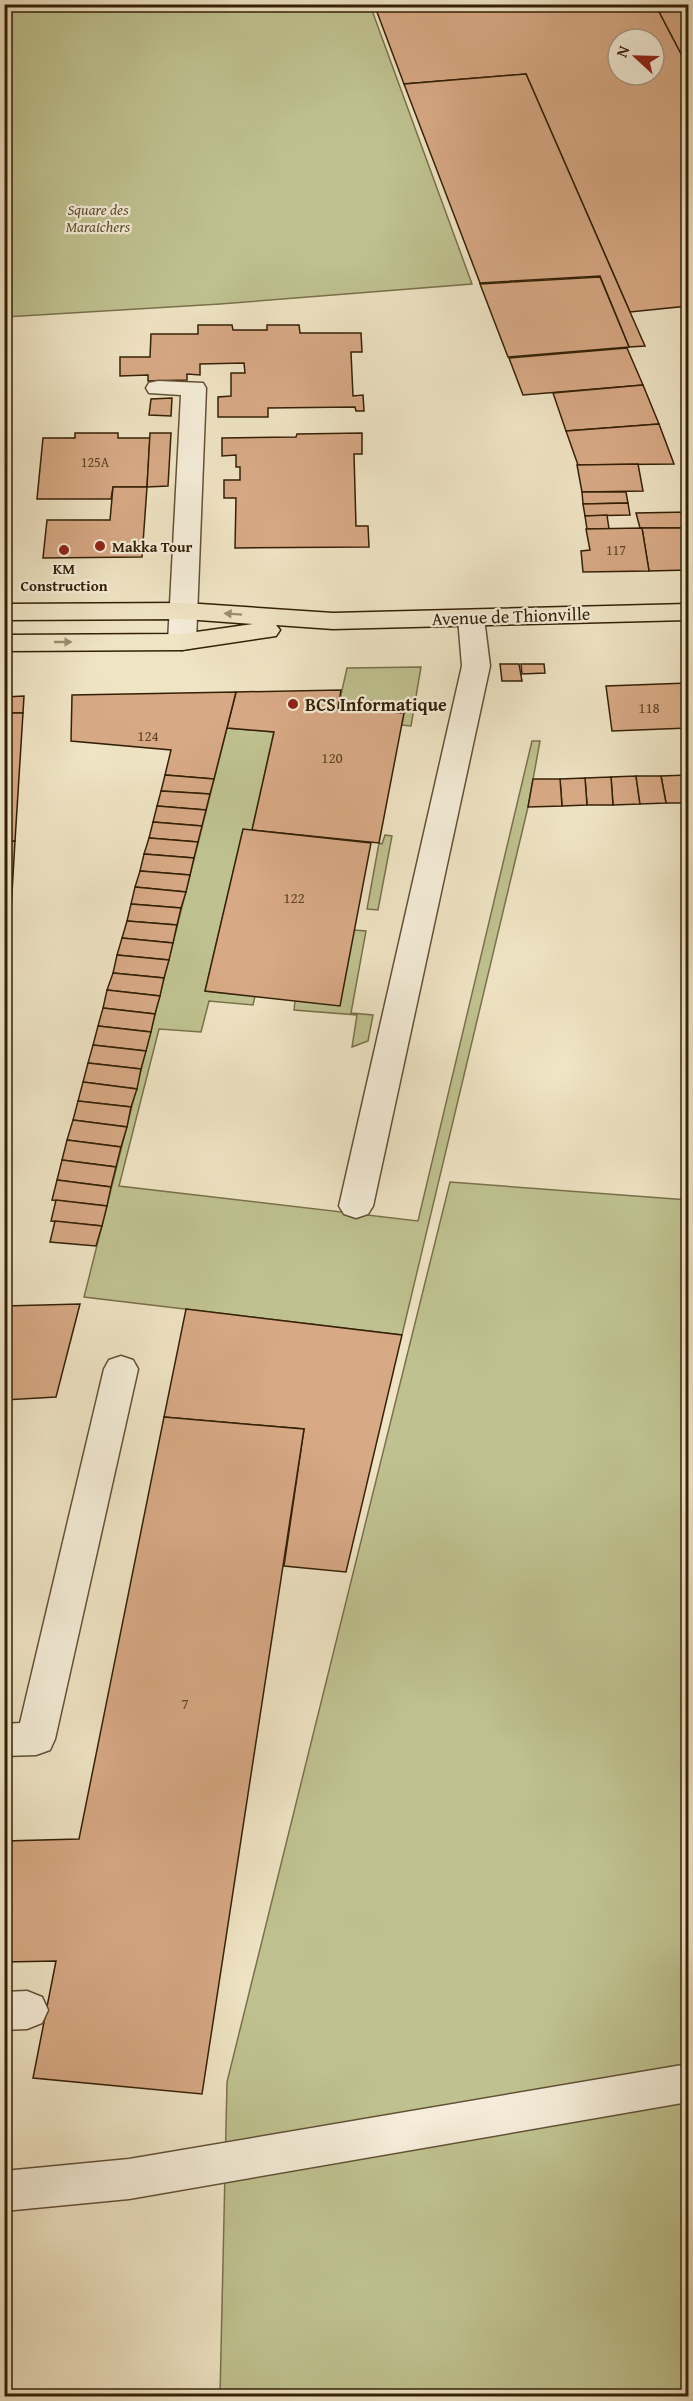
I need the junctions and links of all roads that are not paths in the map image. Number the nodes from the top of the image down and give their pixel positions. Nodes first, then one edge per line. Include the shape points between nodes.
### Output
1 (158, 388) dead end
2 (185, 611) junction
3 (4, 612) edge
4 (688, 612) edge
5 (471, 618) junction
6 (333, 621) junction
7 (182, 642) junction
8 (4, 643) edge
9 (356, 1206) dead end
10 (121, 1369) dead end
11 (4, 1740) edge
12 (688, 2083) edge
13 (4, 2191) edge

1 - 2 lane via 194,388
2 - 3 main road, Avenue de Thionville
6 -> 2 main road, Avenue de Thionville
2 - 7 lane
4 - 5 main road, Avenue de Thionville
5 - 6 main road, Avenue de Thionville
5 - 9 lane via 476,666
6 - 7 main road, Avenue de Thionville
8 -> 7 main road, Avenue de Thionville
10 - 11 lane via 36,1739
12 - 13 lane via 129,2179

